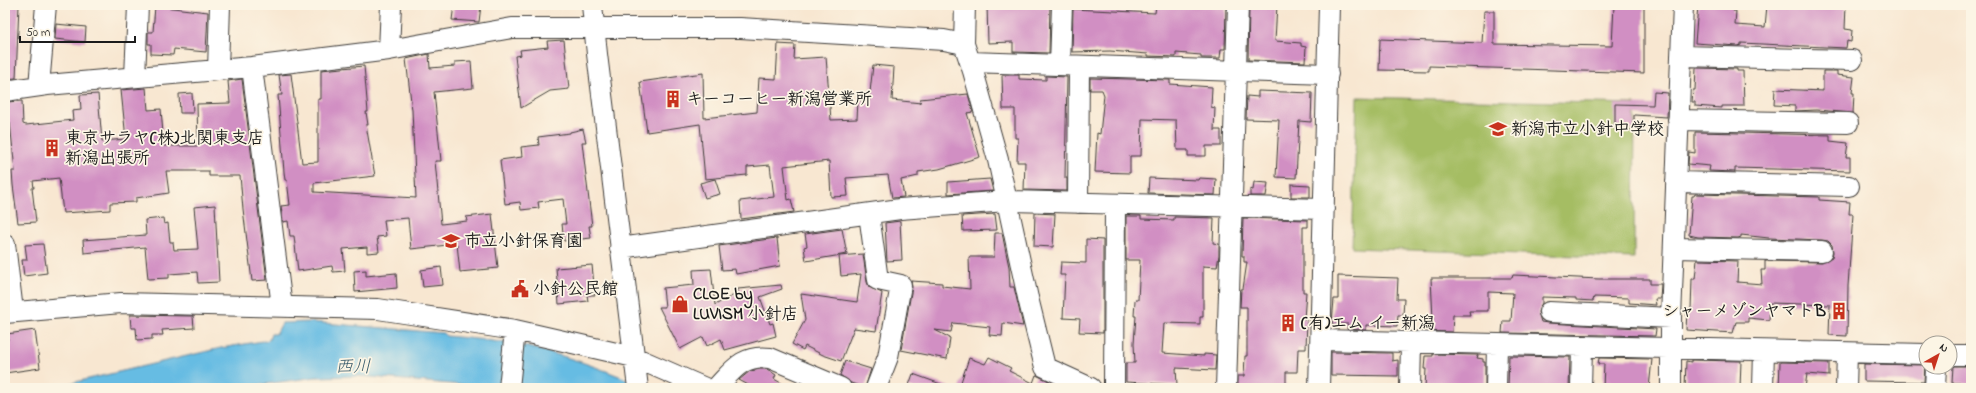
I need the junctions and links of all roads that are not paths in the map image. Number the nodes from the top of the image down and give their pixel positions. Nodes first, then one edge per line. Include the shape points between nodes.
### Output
1 (46, 5) edge
2 (138, 5) edge
3 (220, 5) edge
4 (391, 5) edge
5 (592, 5) edge
6 (965, 5) edge
7 (1062, 5) edge
8 (1238, 5) edge
9 (1329, 5) edge
10 (1683, 5) edge
11 (595, 29) junction
12 (964, 44) junction
13 (389, 50) junction
14 (1681, 56) junction
15 (1852, 60) dead end
16 (970, 62) junction
17 (1070, 66) junction
18 (252, 67) junction
19 (218, 70) junction
20 (1236, 71) junction
21 (1328, 74) junction
22 (135, 77) junction
23 (39, 86) junction
24 (5, 92) edge
25 (1678, 120) junction
26 (1848, 123) dead end
27 (1676, 182) junction
28 (1849, 186) dead end
29 (1007, 201) junction
30 (1078, 202) junction
31 (1115, 204) junction
32 (1232, 206) junction
33 (1324, 209) junction
34 (869, 214) junction
35 (5, 244) edge
36 (620, 248) junction
37 (1674, 248) junction
38 (1822, 251) dead end
39 (282, 308) junction
40 (9, 312) edge
41 (1550, 312) dead end
42 (1671, 318) junction
43 (514, 334) junction
44 (1321, 340) junction
45 (1411, 343) junction
46 (1497, 346) junction
47 (1582, 347) junction
48 (1671, 348) junction
49 (1764, 351) junction
50 (1847, 353) junction
51 (1918, 354) edge
52 (1958, 355) edge
53 (1971, 355) edge
54 (636, 374) edge
55 (1936, 375) edge
56 (511, 381) edge
57 (1063, 382) edge
58 (705, 388) edge
59 (716, 388) edge
60 (841, 388) edge
61 (876, 388) edge
62 (1091, 388) edge
63 (1114, 388) edge
64 (1226, 388) edge
65 (1319, 388) edge
66 (1410, 388) edge
67 (1496, 388) edge
68 (1581, 388) edge
69 (1671, 388) edge
70 (1763, 388) edge
71 (1846, 388) edge
72 (1936, 388) edge

1 - 23 street
2 - 22 street
3 - 19 street
4 - 13 street
5 - 11 street
6 - 12 street
7 - 17 street
8 - 20 street
9 - 21 street
10 - 14 street
11 - 12 street via 740,28 944,40
11 - 13 street via 512,28
11 - 36 street
12 - 16 street
13 - 18 street
14 - 15 street
14 - 25 street
16 - 17 street
16 - 29 street
17 - 20 street
17 - 30 street
18 - 19 street
18 - 39 street
19 - 22 street
20 - 21 street
20 - 32 street
21 - 33 street
22 - 23 street
23 - 24 street
25 - 26 street
25 - 27 street
27 - 28 street
27 - 37 street
29 - 30 street
29 - 34 street via 900,209
29 - 57 street via 1045,367
30 - 31 street
31 - 32 street
31 - 63 street
32 - 33 street
32 - 64 street
33 - 44 street
34 - 36 street
34 - 61 street via 878,280 901,285 888,357
35 - 40 street
36 - 54 street
37 - 38 street
37 - 42 street
39 - 40 street via 121,303
39 - 43 street via 378,309
41 - 42 street
42 - 48 street
43 - 54 street
43 - 56 street
44 - 45 street
44 - 65 street
45 - 46 street
45 - 66 street
46 - 47 street
46 - 67 street
47 - 48 street
47 - 68 street
48 - 49 street
48 - 69 street
49 - 50 street
49 - 70 street
50 - 51 street
50 - 71 street
52 - 53 street
54 - 58 street
55 - 72 street
57 - 62 street
59 - 60 street via 740,364 749,358 759,356 770,358

